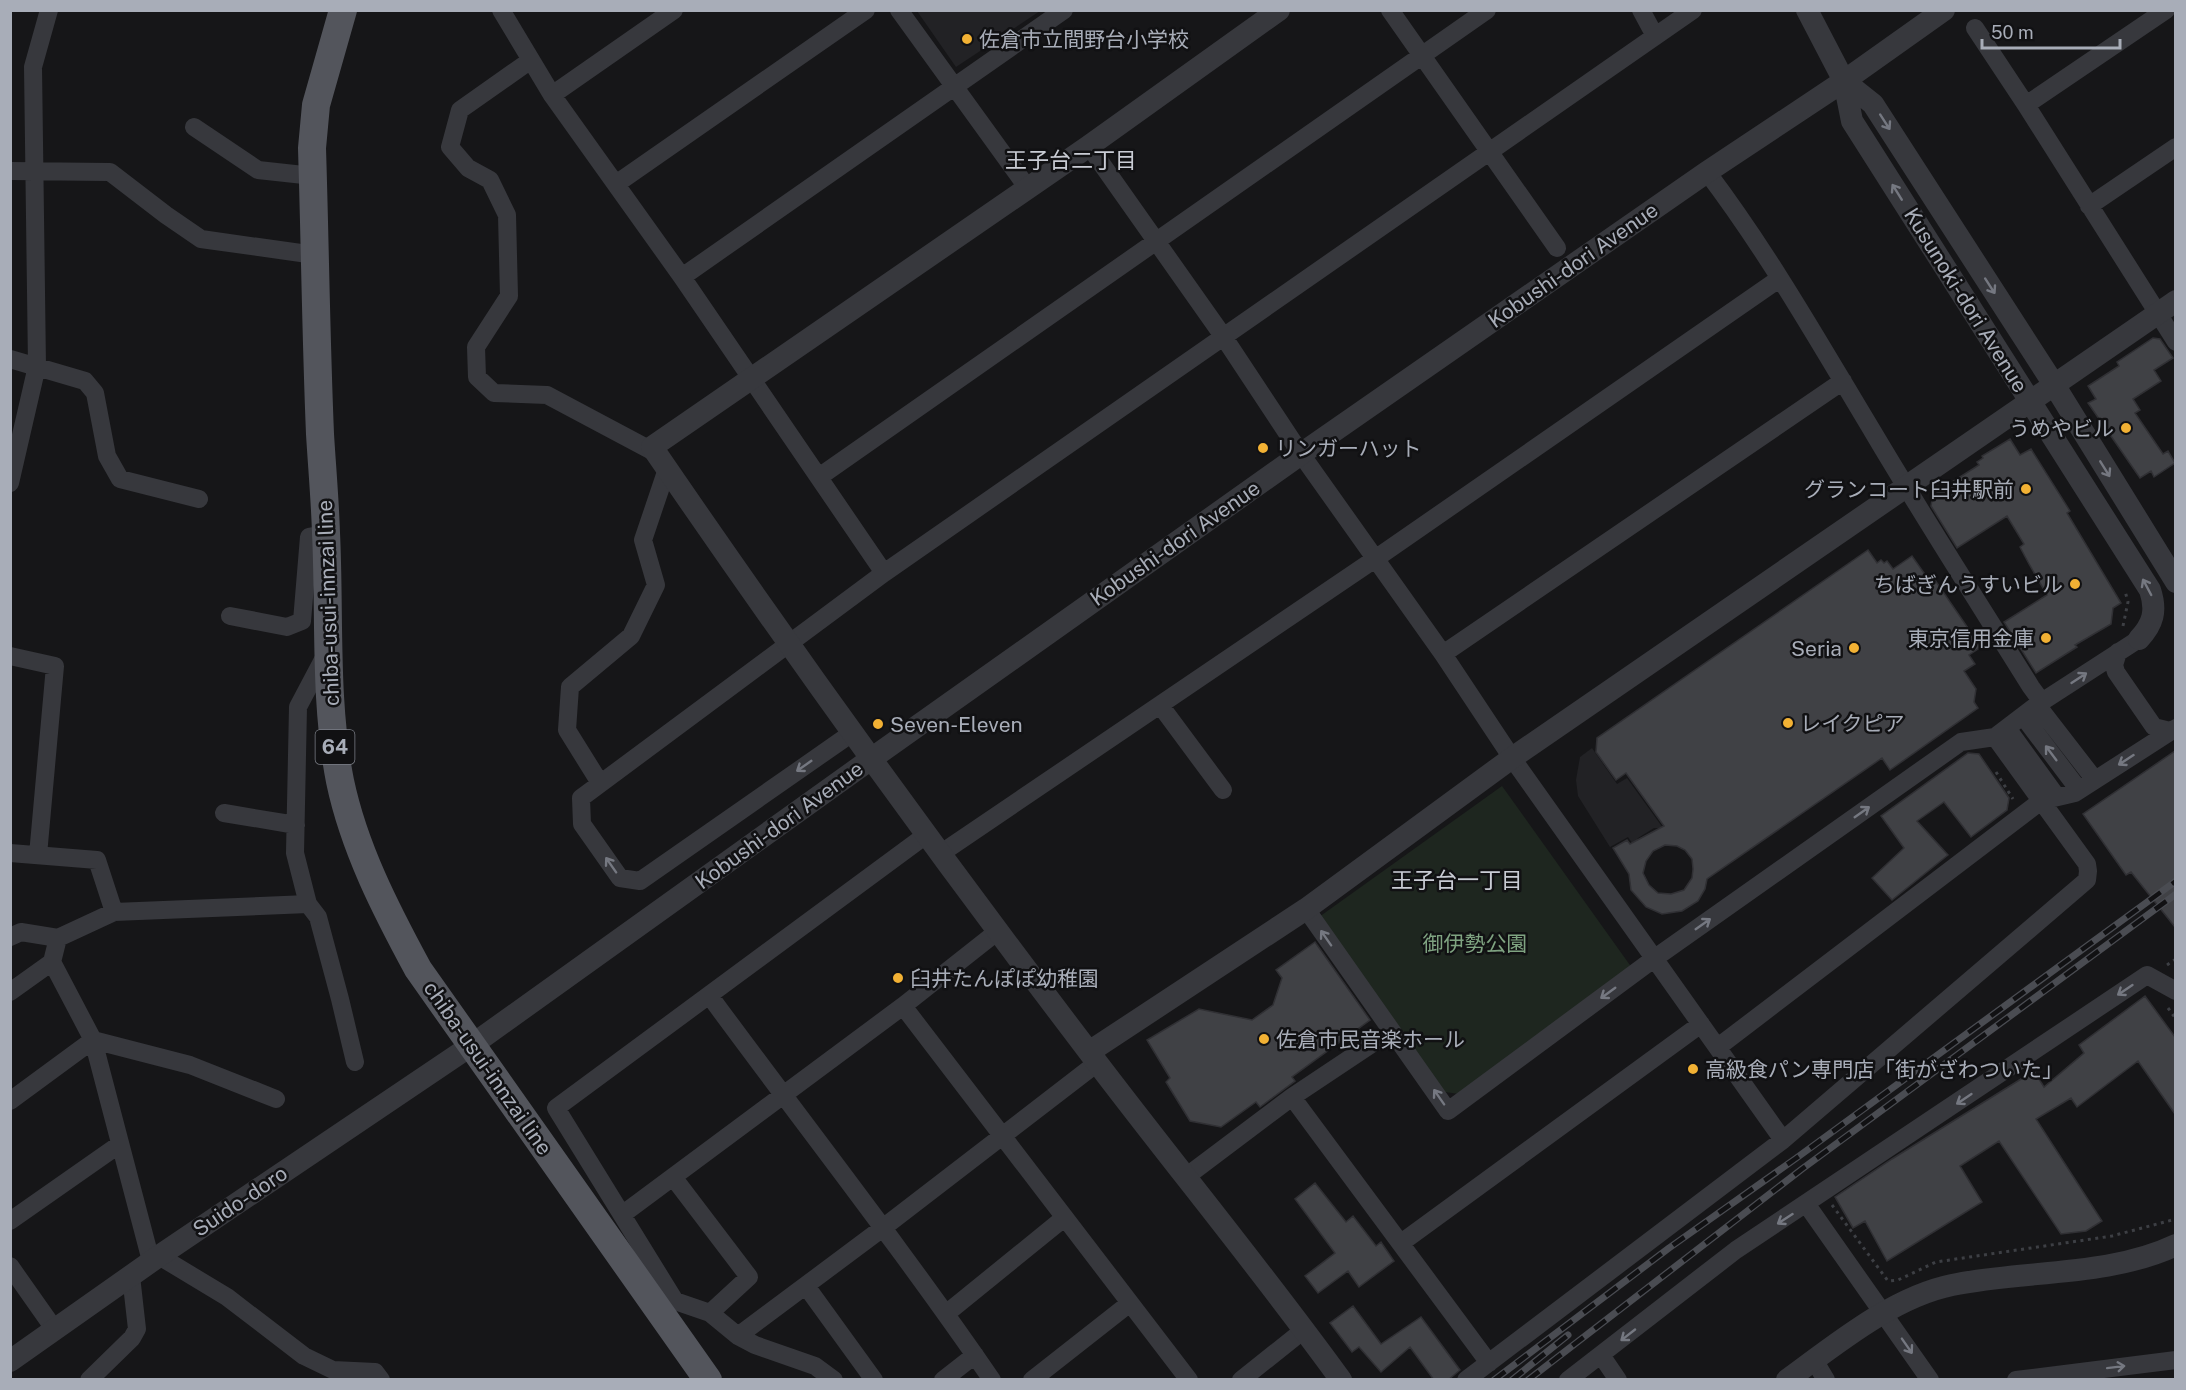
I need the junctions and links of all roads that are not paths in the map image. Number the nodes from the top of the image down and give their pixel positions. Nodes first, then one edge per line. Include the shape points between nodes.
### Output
1 (49, 10) edge
2 (501, 10) edge
3 (674, 10) edge
4 (866, 10) edge
5 (899, 10) edge
6 (1064, 10) edge
7 (1279, 10) edge
8 (1390, 10) edge
9 (1487, 10) edge
10 (1641, 10) edge
11 (1693, 10) edge
12 (1807, 10) edge
13 (1944, 10) edge
14 (2166, 10) edge
15 (347, 12) edge
16 (1975, 28) dead end
17 (1655, 36) junction
18 (1423, 56) junction
19 (531, 60) junction
20 (1844, 81) junction
21 (953, 87) junction
22 (552, 95) junction
23 (2026, 105) junction
24 (194, 127) dead end
25 (1089, 146) junction
26 (2175, 147) edge
27 (1490, 151) junction
28 (34, 170) junction
29 (10, 171) edge
30 (1707, 172) junction
31 (313, 176) junction
32 (616, 184) junction
33 (1027, 188) junction
34 (2089, 206) junction
35 (1155, 241) junction
36 (1557, 248) dead end
37 (315, 255) junction
38 (682, 277) junction
39 (1779, 279) junction
40 (2175, 301) edge
41 (2156, 314) junction
42 (1223, 336) junction
43 (2175, 342) edge
44 (10, 359) edge
45 (37, 366) junction
46 (752, 380) junction
47 (1843, 381) junction
48 (2053, 384) junction
49 (2029, 400) junction
50 (1301, 454) junction
51 (662, 461) junction
52 (819, 477) junction
53 (10, 483) edge
54 (1906, 487) junction
55 (200, 498) dead end
56 (327, 534) junction
57 (1375, 559) junction
58 (884, 573) junction
59 (2175, 582) edge
60 (230, 616) dead end
61 (2139, 639) joint
62 (788, 643) junction
63 (329, 649) junction
64 (2118, 652) junction
65 (1443, 654) junction
66 (10, 656) edge
67 (1160, 705) junction
68 (2034, 708) junction
69 (2173, 729) edge
70 (852, 732) junction
71 (2001, 732) junction
72 (1512, 758) junction
73 (871, 759) junction
74 (2095, 780) junction
75 (600, 783) junction
76 (1222, 790) dead end
77 (2063, 795) junction
78 (224, 813) dead end
79 (296, 825) junction
80 (2059, 827) junction
81 (926, 835) junction
82 (10, 853) edge
83 (940, 854) junction
84 (38, 855) junction
85 (308, 904) junction
86 (1306, 909) junction
87 (114, 912) junction
88 (998, 931) junction
89 (10, 937) edge
90 (58, 938) junction
91 (1655, 958) junction
92 (52, 962) junction
93 (2175, 991) edge
94 (10, 992) edge
95 (710, 995) junction
96 (903, 1006) junction
97 (1701, 1024) junction
98 (1392, 1030) junction
99 (93, 1040) junction
100 (472, 1045) junction
101 (1718, 1047) junction
102 (1093, 1057) junction
103 (355, 1062) dead end
104 (783, 1095) junction
105 (1292, 1097) junction
106 (276, 1099) dead end
107 (10, 1101) edge
108 (1002, 1137) junction
109 (1783, 1140) junction
110 (120, 1144) junction
111 (1186, 1176) junction
112 (673, 1177) junction
113 (1807, 1205) junction
114 (623, 1214) junction
115 (1064, 1218) junction
116 (10, 1221) edge
117 (884, 1227) junction
118 (1401, 1244) junction
119 (2175, 1245) edge
120 (155, 1258) junction
121 (10, 1266) edge
122 (131, 1276) junction
123 (806, 1286) junction
124 (1130, 1303) junction
125 (710, 1313) junction
126 (947, 1313) junction
127 (1883, 1313) junction
128 (1305, 1329) junction
129 (55, 1330) junction
130 (738, 1336) junction
131 (975, 1355) junction
132 (1601, 1355) junction
133 (1814, 1360) junction
134 (2175, 1360) edge
135 (10, 1361) edge
136 (1489, 1363) junction
137 (89, 1380) edge
138 (381, 1380) edge
139 (708, 1380) edge
140 (834, 1380) edge
141 (874, 1380) edge
142 (944, 1380) edge
143 (992, 1380) edge
144 (1032, 1380) edge
145 (1189, 1380) edge
146 (1240, 1380) edge
147 (1341, 1380) edge
148 (1466, 1380) edge
149 (1568, 1380) edge
150 (1618, 1380) edge
151 (1787, 1380) edge
152 (1826, 1380) edge
153 (1930, 1380) edge
154 (2016, 1380) edge

1 - 28 street via 33,67
2 - 19 street
3 - 22 street
4 - 32 street
5 - 21 street
6 - 21 street
7 - 25 street
8 - 18 street
9 - 18 street
10 - 17 street
11 - 17 street
12 - 20 street, Kusunoki-dori Avenue
13 - 20 street, Kobushi-dori Avenue
14 - 23 street
15 - 31 main road, chiba-usui-innzai line / 64 via 316,105
16 - 23 street
17 - 27 street
18 - 27 street
18 - 35 street
19 - 22 street
19 - 51 street via 460,110 450,147 468,168 490,180 507,215 510,296 476,347 477,377 494,393 548,395
20 - 30 street, Kobushi-dori Avenue
20 -> 48 street, Kusunoki-dori Avenue via 1873,104
49 -> 20 street, Kusunoki-dori Avenue via 1852,121
21 - 33 street
21 - 38 street
22 - 32 street
23 - 34 street
24 - 31 street via 258,170
25 - 33 street
25 - 35 street
26 - 34 street
27 - 36 street
27 - 42 street
28 - 29 street
28 - 37 street via 110,171 201,240
28 - 45 street
30 - 39 street
30 - 50 street, Kobushi-dori Avenue
31 - 37 main road, chiba-usui-innzai line / 64
32 - 38 street
33 - 46 street
34 - 41 street
35 - 42 street
35 - 52 street
37 - 56 main road, chiba-usui-innzai line / 64
38 - 46 street
39 - 47 street
39 - 57 street
40 - 41 street
41 - 43 street
41 - 48 street
42 - 50 street
42 - 58 street
44 - 45 street
45 - 53 street
45 - 55 street via 85,381 95,393 107,456 120,479
46 - 51 street via 652,447
46 - 52 street
47 - 54 street
47 - 65 street
48 - 49 street
48 -> 59 street, Kusunoki-dori Avenue
49 - 54 street
61 -> 49 street, Kusunoki-dori Avenue via 2148,630 2154,613 2150,590
50 - 57 street
50 - 73 street, Kobushi-dori Avenue
51 - 62 street
51 - 75 street via 643,540 656,585 631,636 570,687 567,730
52 - 58 street
54 - 68 street via 2031,687
54 - 72 street
56 - 60 street via 309,537 302,621 287,627
56 - 63 main road, chiba-usui-innzai line / 64
57 - 65 street
57 - 67 street
58 - 62 street
61 - 64 street
62 - 70 street
62 - 75 street
63 - 79 street via 298,706
63 - 100 main road, chiba-usui-innzai line / 64 via 340,781 360,848 392,923 418,969
68 -> 64 street
64 - 69 street via 2116,672 2154,727
65 - 72 street
66 - 84 street via 55,666
67 - 76 street
67 - 83 street
68 - 71 street
68 - 74 street
77 -> 68 street
69 -> 74 street
70 - 73 street
70 -> 75 street via 640,881 620,878 582,824 581,798
71 - 77 street
91 -> 71 street via 1960,742
72 - 86 street
72 - 91 street
73 - 81 street
73 - 100 street, Kobushi-dori Avenue
74 - 77 street
77 - 80 street
77 - 80 street
77 - 101 street
78 - 79 street
79 - 85 street via 295,853
80 - 109 street via 2087,864 2087,880
81 - 83 street
81 - 95 street
82 - 84 street
83 - 88 street
84 - 87 street via 97,860
85 - 87 street
85 - 103 street via 318,917
98 -> 86 street
86 - 102 street
87 - 90 street
88 - 96 street
88 - 102 street
89 - 90 street via 21,932
90 - 92 street
91 - 97 street
91 -> 98 street via 1448,1111
92 - 94 street
92 - 99 street
93 -> 113 street via 2147,975
95 - 104 street
95 - 114 street via 556,1108
96 - 104 street
96 - 108 street
97 - 101 street
97 - 118 street
98 - 105 street
99 - 106 street via 190,1065
99 - 107 street
99 - 110 street
100 - 120 street, Suido-doro
100 - 139 main road, chiba-usui-innzai line / 64
101 - 109 street
102 - 108 street
102 - 111 street
104 - 112 street
104 - 117 street
105 - 111 street
105 - 118 street
108 - 115 street
108 - 117 street
109 - 136 street
110 - 116 street
110 - 120 street
111 - 128 street
112 - 114 street
112 - 125 street via 749,1277
113 - 127 street
113 -> 132 street via 1736,1250
114 - 125 street via 675,1301
115 - 124 street
115 - 126 street
117 - 123 street
117 - 126 street
118 - 136 street
119 - 127 street via 2162,1252 2101,1267 1950,1285
120 - 122 street, Suido-doro
120 - 138 street via 227,1297 304,1356 333,1370 375,1372
121 - 129 street
122 - 129 street, Suido-doro
122 - 137 street via 137,1329
123 - 130 street
123 - 141 street
124 - 144 street
124 - 145 street
125 - 130 street
126 - 131 street
127 - 133 street
127 -> 153 street
128 - 146 street
128 - 147 street
129 - 135 street, Suido-doro
130 - 140 street via 815,1366
131 - 142 street
131 - 143 street
132 - 149 street
132 - 150 street
133 - 151 street
133 - 152 street
154 -> 134 street
136 - 148 street

